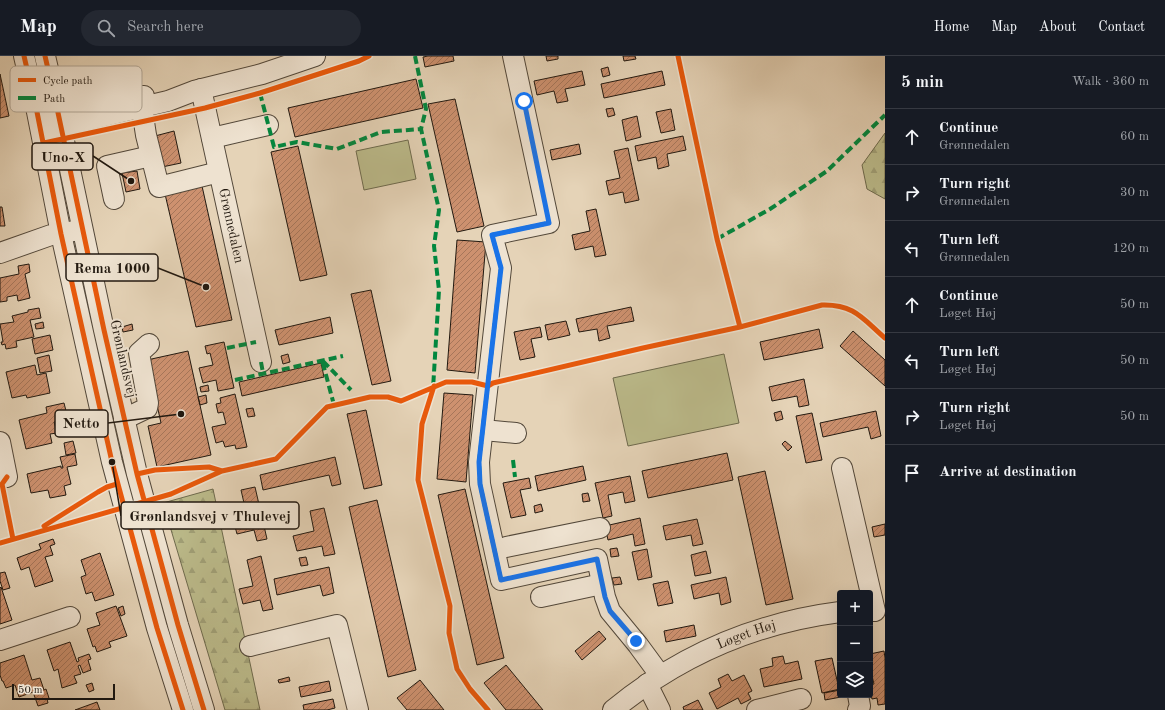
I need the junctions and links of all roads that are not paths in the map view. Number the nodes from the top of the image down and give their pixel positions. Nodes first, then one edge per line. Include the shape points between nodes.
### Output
1 (24, 56) edge
2 (45, 56) edge
3 (315, 56) edge
4 (514, 56) edge
5 (26, 66) edge
6 (47, 66) edge
7 (197, 90) junction
8 (142, 102) edge
9 (142, 109) edge
10 (37, 112) edge
11 (58, 112) edge
12 (86, 112) edge
13 (59, 117) junction
14 (39, 121) junction
15 (268, 125) dead end
16 (212, 138) junction
17 (151, 156) junction
18 (219, 172) junction
19 (114, 199) dead end
20 (82, 230) junction
21 (61, 234) junction
22 (0, 253) edge
23 (149, 344) dead end
24 (261, 362) dead end
25 (124, 419) junction
26 (483, 430) junction
27 (516, 433) dead end
28 (0, 442) edge
29 (842, 468) dead end
30 (7, 477) dead end
31 (600, 528) dead end
32 (550, 538) junction
33 (506, 547) dead end
34 (557, 568) junction
35 (602, 584) junction
36 (541, 597) dead end
37 (877, 611) edge
38 (837, 614) edge
39 (70, 617) dead end
40 (0, 640) edge
41 (250, 646) dead end
42 (654, 680) junction
43 (802, 699) dead end
44 (183, 710) edge
45 (204, 710) edge
46 (358, 710) edge
47 (613, 710) edge
48 (660, 710) edge
49 (757, 710) edge

1 - 5 street
2 - 6 street, Grønlandsvej
3 - 7 street via 262,74
4 - 26 street via 549,223 492,235 501,268
7 - 8 street
7 - 16 street, Grønnedalen
9 - 17 street
10 - 14 street
11 - 13 street, Grønlandsvej
12 - 13 street
13 - 14 street
13 - 20 street, Grønlandsvej
14 - 21 street
15 - 16 street
16 - 18 street, Grønnedalen
17 - 18 street via 158,187
17 - 19 street via 107,166
18 - 24 street, Grønnedalen
20 - 21 street
20 - 25 street, Grønlandsvej
21 - 22 street via 51,235
21 - 44 street via 117,484
23 - 25 street via 139,353 147,408
25 - 45 street, Grønlandsvej via 155,544
26 - 27 street
26 - 34 street via 479,462 480,484 501,580
28 - 30 street
29 - 37 street
31 - 32 street
32 - 33 street
32 - 34 street
34 - 35 street via 597,559
35 - 36 street
35 - 42 street via 610,611 638,644
38 - 42 street, Løget Høj via 797,620 737,636 696,655
39 - 40 street
41 - 46 street via 337,625
42 - 47 street, Løget Høj
42 - 48 street
43 - 49 street

